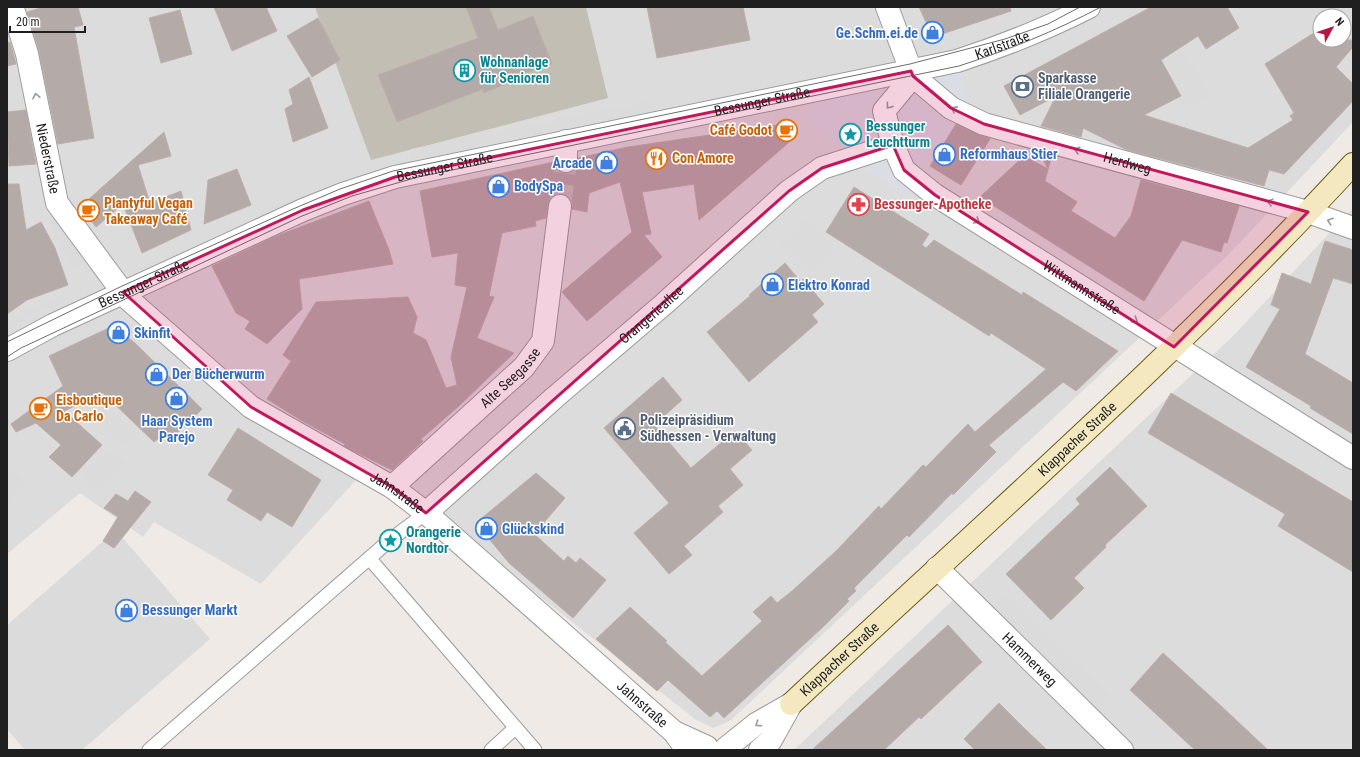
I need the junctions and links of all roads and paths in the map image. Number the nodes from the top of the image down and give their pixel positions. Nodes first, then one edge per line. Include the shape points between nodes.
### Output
1 (10, 7) edge
2 (887, 7) edge
3 (1089, 7) edge
4 (912, 74) junction
5 (893, 145) junction
6 (1353, 164) edge
7 (560, 206) tunnel mouth
8 (1308, 212) junction
9 (1353, 228) edge
10 (123, 292) junction
11 (1174, 347) junction
12 (7, 350) edge
13 (1353, 458) edge
14 (392, 487) junction
15 (426, 513) junction
16 (369, 558) junction
17 (937, 568) junction
18 (791, 704) junction
19 (515, 728) junction
20 (710, 749) edge
21 (149, 750) edge
22 (491, 750) edge
23 (535, 750) edge
24 (760, 750) edge
25 (1122, 750) edge

10 -> 1 street, Niederstraße via 57,203 27,54 14,12
2 - 4 street
3 - 4 street, Karlstraße via 1004,46
4 -> 5 street, Wittmannstraße via 884,111
8 -> 4 street, Herdweg via 984,124 951,108
4 - 10 street, Bessunger Straße via 566,151 416,172 343,194 303,210
5 -> 11 street, Wittmannstraße via 904,170 935,195
5 - 15 street, Orangerieallee via 822,168 789,191
6 - 8 street, Klappacher Straße
7 - 14 street, Alte Seegasse via 543,341 524,367
9 -> 8 street, Herdweg
8 - 11 street, Klappacher Straße
10 - 12 street, Bessunger Straße
10 - 14 street, Jahnstraße via 251,407
11 - 13 street, Wittmannstraße
11 - 17 street, Klappacher Straße
14 - 15 street, Jahnstraße
15 - 16 lane
15 - 20 street, Jahnstraße via 674,732
16 - 19 lane
16 - 21 lane
17 - 18 street, Klappacher Straße
17 - 25 street, Hammerweg
18 -> 20 street, Klappacher Straße
18 - 24 street, Klappacher Straße via 771,740
19 - 22 lane
19 - 23 lane

